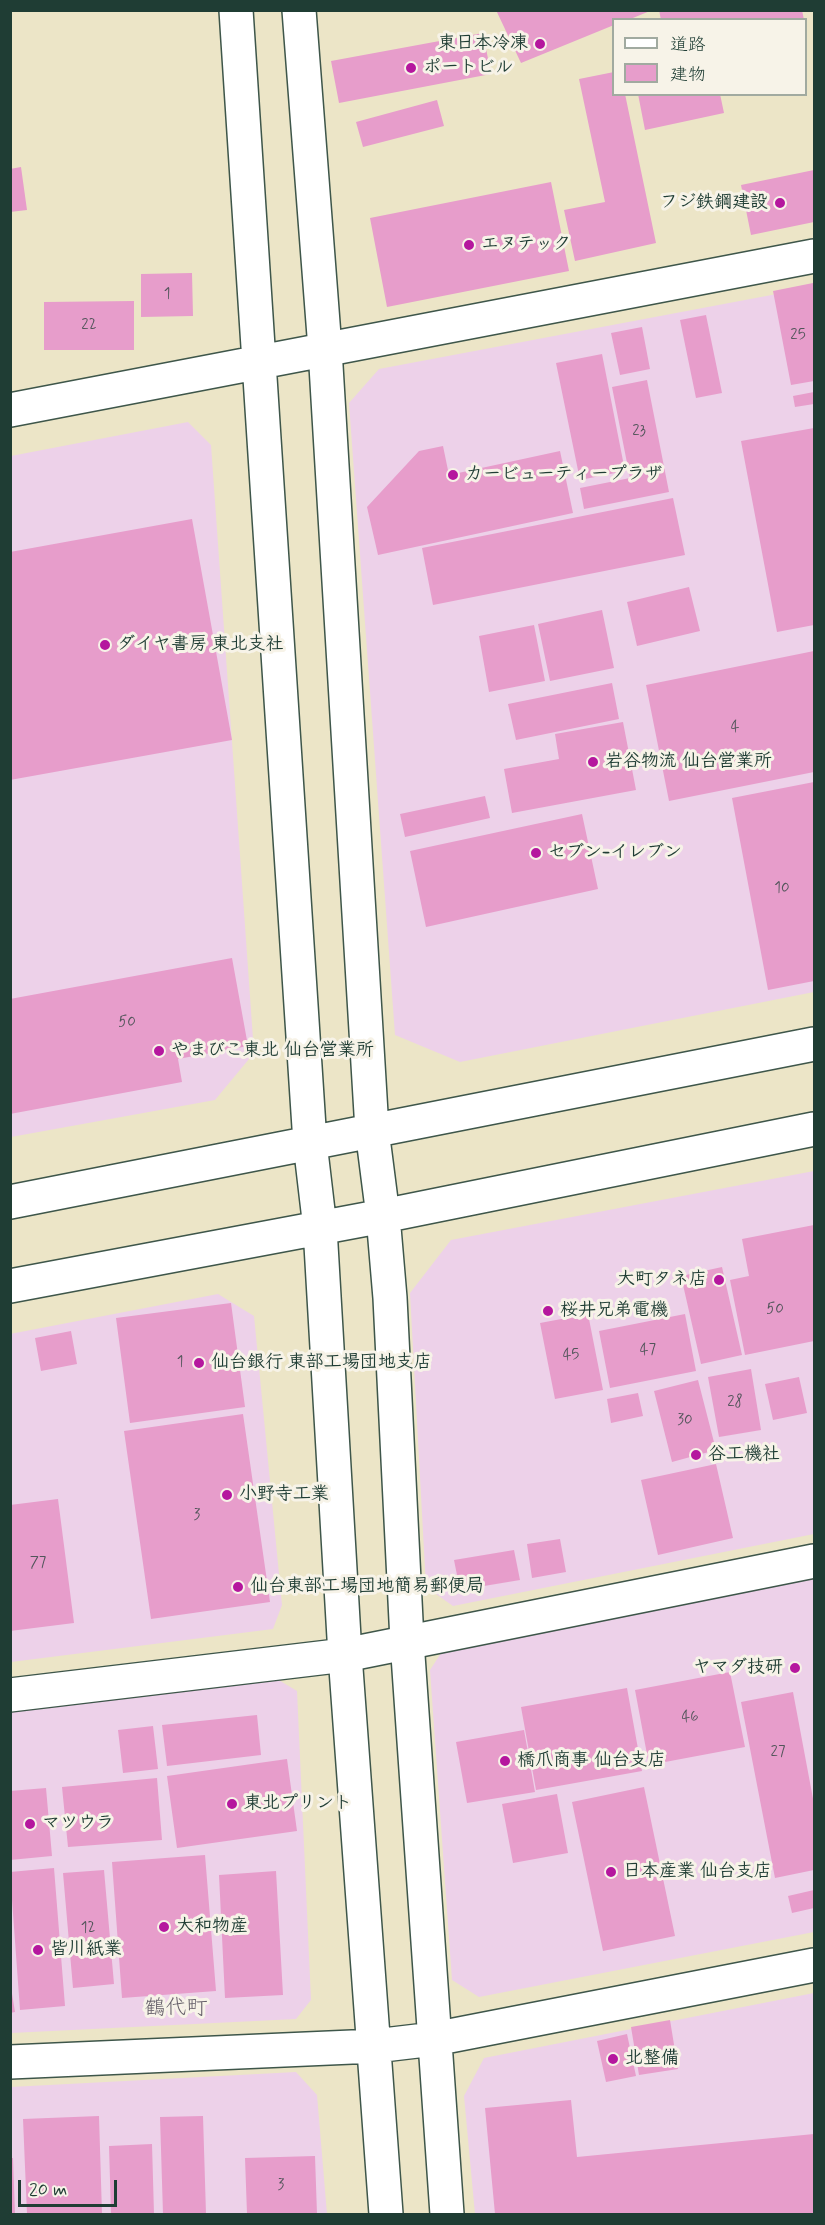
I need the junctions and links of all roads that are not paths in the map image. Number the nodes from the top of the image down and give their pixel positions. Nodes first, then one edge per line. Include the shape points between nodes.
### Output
1 (236, 10) edge
2 (299, 10) edge
3 (814, 256) edge
4 (325, 349) junction
5 (261, 361) junction
6 (10, 410) edge
7 (814, 1044) edge
8 (372, 1130) junction
9 (814, 1130) edge
10 (310, 1143) junction
11 (10, 1202) edge
12 (383, 1216) junction
13 (320, 1228) junction
14 (10, 1286) edge
15 (814, 1561) edge
16 (407, 1641) junction
17 (345, 1655) junction
18 (10, 1695) edge
19 (814, 1965) edge
20 (434, 2039) junction
21 (375, 2046) junction
22 (10, 2062) edge
23 (386, 2214) edge
24 (447, 2214) edge

1 - 5 street
2 - 4 street
3 - 4 street
4 - 5 street
4 - 8 street
5 - 6 street
5 - 10 street
7 - 8 street
8 - 10 street
8 - 12 street
9 - 12 street
10 - 11 street
10 - 13 street
12 - 13 street
12 - 16 street
13 - 14 street
13 - 17 street
15 - 16 street
16 - 17 street
16 - 20 street
17 - 18 street
17 - 21 street
19 - 20 street
20 - 21 street
20 - 24 street
21 - 22 street
21 - 23 street

